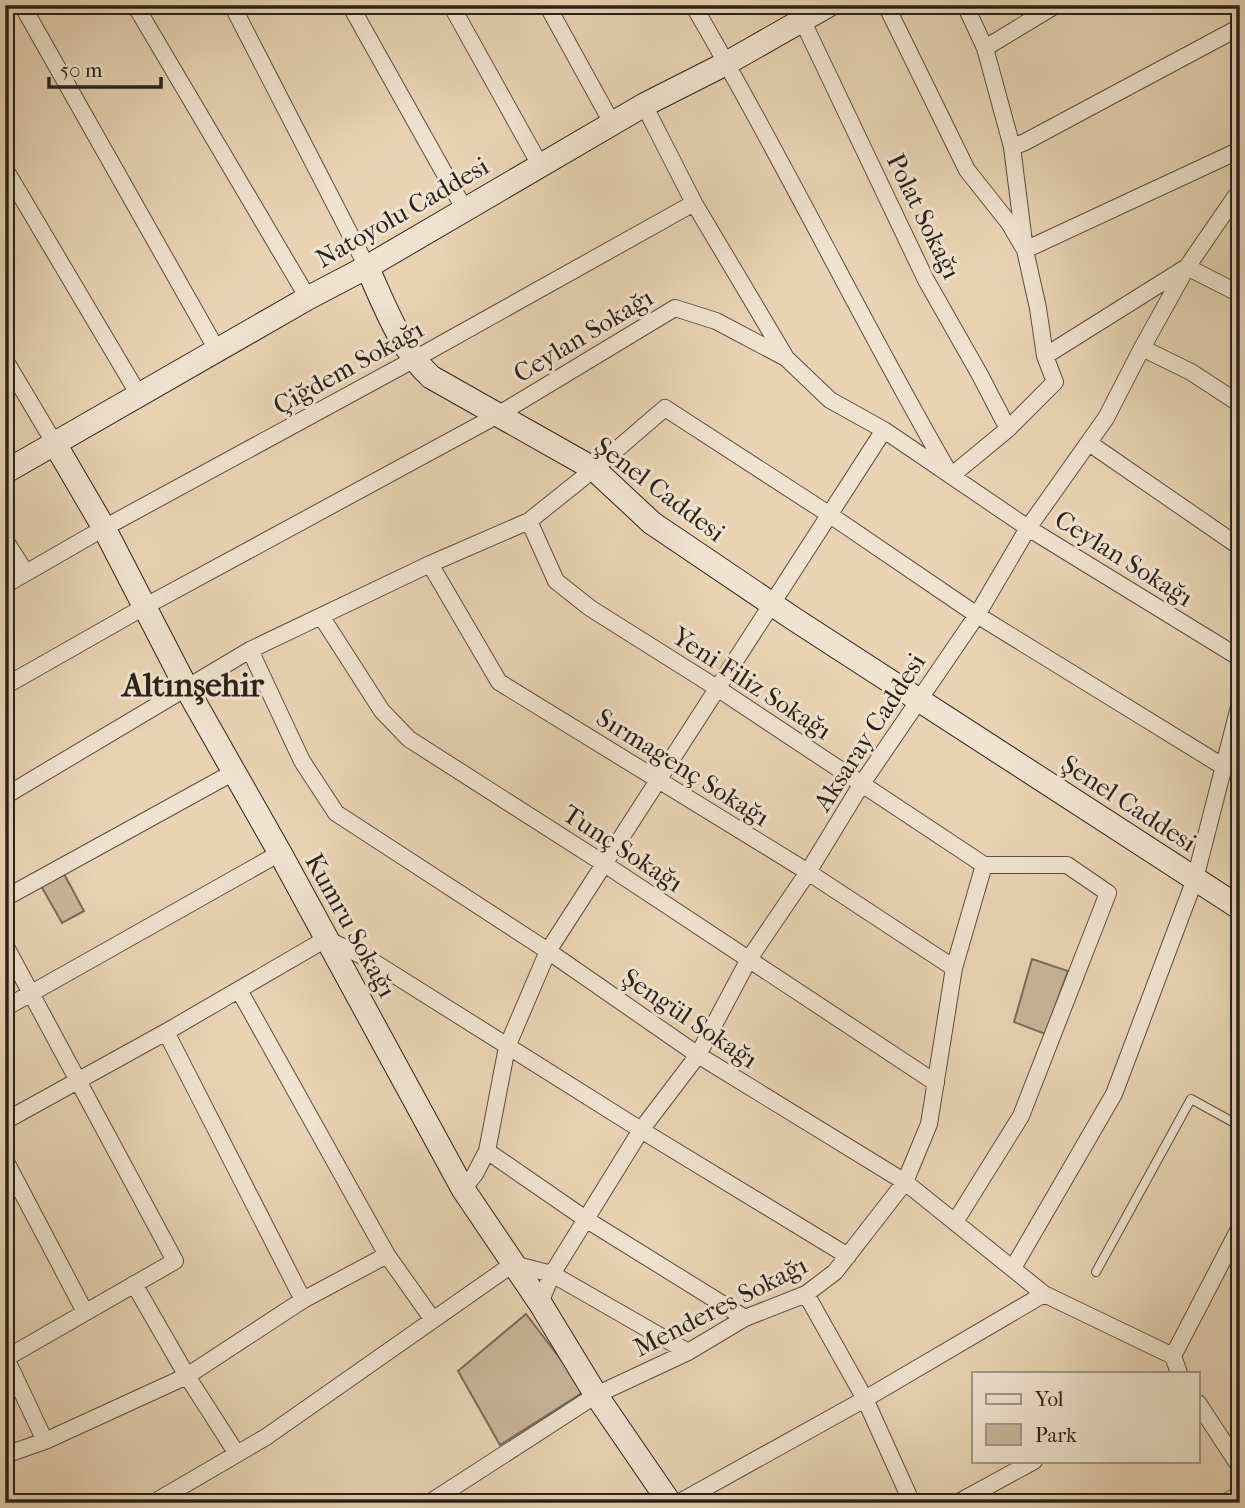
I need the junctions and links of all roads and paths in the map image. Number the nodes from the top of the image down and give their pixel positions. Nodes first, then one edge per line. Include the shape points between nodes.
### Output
1 (22, 5) edge
2 (135, 5) edge
3 (232, 5) edge
4 (350, 5) edge
5 (451, 5) edge
6 (547, 5) edge
7 (693, 5) edge
8 (829, 5) edge
9 (886, 5) edge
10 (965, 5) edge
11 (1056, 5) edge
12 (799, 13) edge
13 (1240, 27) edge
14 (985, 48) junction
15 (727, 63) junction
16 (644, 105) junction
17 (612, 123) junction
18 (1012, 147) junction
19 (1240, 150) edge
20 (540, 165) junction
21 (5, 169) edge
22 (1240, 190) edge
23 (694, 203) junction
24 (465, 209) junction
25 (1026, 250) junction
26 (367, 267) junction
27 (1186, 267) junction
28 (1240, 295) edge
29 (308, 298) junction
30 (1142, 348) junction
31 (217, 350) junction
32 (1045, 355) junction
33 (786, 358) junction
34 (5, 360) edge
35 (413, 360) junction
36 (139, 395) junction
37 (1240, 404) edge
38 (496, 416) junction
39 (1008, 429) junction
40 (884, 430) junction
41 (1088, 443) junction
42 (55, 444) junction
43 (594, 469) junction
44 (5, 472) edge
45 (951, 476) junction
46 (831, 515) junction
47 (528, 521) junction
48 (104, 528) junction
49 (1028, 528) junction
50 (5, 540) edge
51 (1240, 547) edge
52 (430, 564) junction
53 (26, 573) junction
54 (5, 585) edge
55 (772, 603) junction
56 (144, 607) junction
57 (977, 615) junction
58 (321, 616) junction
59 (250, 650) junction
60 (1240, 658) edge
61 (5, 686) edge
62 (717, 688) junction
63 (187, 689) junction
64 (919, 698) junction
65 (1240, 702) edge
66 (1224, 766) junction
67 (234, 772) junction
68 (657, 780) junction
69 (861, 785) junction
70 (5, 796) edge
71 (280, 853) junction
72 (603, 863) junction
73 (984, 865) junction
74 (808, 872) junction
75 (1195, 879) junction
76 (5, 898) edge
77 (1240, 908) edge
78 (326, 939) junction
79 (5, 945) edge
80 (548, 951) junction
81 (749, 959) junction
82 (954, 968) junction
83 (239, 990) junction
84 (33, 993) junction
85 (5, 1008) edge
86 (166, 1032) junction
87 (507, 1047) junction
88 (698, 1055) junction
89 (79, 1079) junction
90 (936, 1083) junction
91 (5, 1121) edge
92 (1239, 1124) edge
93 (642, 1130) junction
94 (487, 1151) junction
95 (5, 1160) edge
96 (905, 1182) junction
97 (463, 1189) junction
98 (587, 1220) junction
99 (955, 1222) junction
100 (1240, 1227) edge
101 (387, 1255) junction
102 (848, 1256) junction
103 (513, 1264) junction
104 (1013, 1268) junction
105 (1096, 1272) dead end
106 (552, 1275) junction
107 (134, 1284) junction
108 (806, 1294) junction
109 (1044, 1294) junction
110 (303, 1300) junction
111 (540, 1303) junction
112 (85, 1312) junction
113 (745, 1318) junction
114 (433, 1320) junction
115 (688, 1352) junction
116 (1173, 1356) junction
117 (6, 1357) edge
118 (1180, 1372) edge
119 (187, 1376) junction
120 (596, 1395) junction
121 (866, 1399) junction
122 (1200, 1407) edge
123 (45, 1441) junction
124 (237, 1454) junction
125 (5, 1455) edge
126 (1032, 1462) edge
127 (1240, 1466) edge
128 (1240, 1494) edge
129 (153, 1503) edge
130 (429, 1503) edge
131 (670, 1503) edge
132 (678, 1503) edge
133 (912, 1503) edge
134 (957, 1503) edge
135 (1224, 1503) edge

1 - 31 street
2 - 29 street
3 - 26 street, Şenel Caddesi
4 - 24 street
5 - 20 street
6 - 17 street
7 - 15 street
8 - 12 street, Natoyolu Caddesi
9 - 25 street via 967,170
10 - 14 street
11 - 14 street
12 - 15 street, Natoyolu Caddesi
12 - 39 street, Polat Sokağı via 926,280
13 - 18 street
14 - 18 street
15 - 16 street, Natoyolu Caddesi
15 - 45 street
16 - 17 street, Natoyolu Caddesi
16 - 23 street
17 - 20 street, Natoyolu Caddesi
18 - 25 street
19 - 25 street
20 - 24 street, Natoyolu Caddesi
21 - 36 street
22 - 27 street, Aksaray Caddesi
23 - 33 street
23 - 35 street, Çiğdem Sokağı
24 - 26 street, Natoyolu Caddesi
25 - 32 street
26 - 29 street, Natoyolu Caddesi
26 - 35 street, Şenel Caddesi
27 - 28 street
27 - 30 street, Aksaray Caddesi
27 - 32 street
29 - 31 street, Natoyolu Caddesi
30 - 37 street
30 - 41 street, Aksaray Caddesi
31 - 36 street, Natoyolu Caddesi
32 - 39 street via 1055,382
33 - 38 street, Ceylan Sokağı via 716,321 675,308
33 - 40 street, Ceylan Sokağı via 830,400
34 - 42 street, Kumru Sokağı
35 - 38 street, Şenel Caddesi via 431,377
35 - 48 street, Çiğdem Sokağı
36 - 42 street, Natoyolu Caddesi
38 - 43 street, Şenel Caddesi
38 - 56 street, Ceylan Sokağı
39 - 45 street
40 - 45 street, Ceylan Sokağı
40 - 46 street
41 - 49 street, Aksaray Caddesi
41 - 51 street
42 - 44 street, Natoyolu Caddesi
42 - 48 street, Kumru Sokağı
43 - 46 street via 664,408
43 - 47 street
43 - 55 street, Şenel Caddesi via 652,523
45 - 49 street, Ceylan Sokağı
46 - 55 street
46 - 57 street
47 - 52 street
47 - 62 street, Yeni Filiz Sokağı via 556,580 590,608
48 - 53 street, Çiğdem Sokağı
48 - 56 street, Kumru Sokağı
49 - 57 street, Aksaray Caddesi
49 - 60 street, Ceylan Sokağı
50 - 53 street
52 - 58 street
52 - 68 street, Sırmagenç Sokağı via 499,682
53 - 54 street, Çiğdem Sokağı
55 - 62 street
55 - 64 street, Şenel Caddesi
56 - 61 street, Ceylan Sokağı
56 - 63 street, Kumru Sokağı
57 - 64 street, Aksaray Caddesi
57 - 66 street
58 - 59 street
58 - 72 street, Tunç Sokağı via 382,711 409,740
59 - 63 street
59 - 80 street, Şengül Sokağı via 302,761 336,813
62 - 68 street
62 - 69 street, Yeni Filiz Sokağı
63 - 67 street, Kumru Sokağı
63 - 70 street
64 - 69 street, Aksaray Caddesi
64 - 75 street, Şenel Caddesi
65 - 66 street
66 - 75 street
67 - 71 street, Kumru Sokağı
67 - 76 street
68 - 72 street
68 - 74 street, Sırmagenç Sokağı
69 - 73 street, Yeni Filiz Sokağı
69 - 74 street, Aksaray Caddesi
71 - 78 street, Kumru Sokağı
71 - 84 street
72 - 80 street
72 - 81 street, Tunç Sokağı
73 - 82 street, Menderes Sokağı
73 - 99 street via 1067,865 1108,893 1021,1116
74 - 81 street, Aksaray Caddesi
74 - 82 street, Sırmagenç Sokağı
75 - 77 street, Şenel Caddesi
75 - 104 street via 1114,1094
78 - 83 street
78 - 87 street via 369,959
78 - 97 street, Kumru Sokağı
79 - 84 street
80 - 87 street
80 - 88 street, Şengül Sokağı
81 - 88 street, Aksaray Caddesi
81 - 90 street, Tunç Sokağı
82 - 90 street, Menderes Sokağı
83 - 86 street
83 - 101 street
84 - 85 street
84 - 89 street
86 - 89 street
86 - 110 street
87 - 93 street
87 - 94 street
88 - 93 street, Aksaray Caddesi
88 - 96 street, Şengül Sokağı
89 - 91 street
89 - 107 street via 175,1261
90 - 96 street, Menderes Sokağı via 929,1124
92 - 105 lane via 1191,1099
93 - 98 street, Aksaray Caddesi
93 - 102 street
94 - 97 street
94 - 98 street
95 - 112 street
96 - 99 street, Şengül Sokağı
96 - 102 street, Menderes Sokağı
97 - 103 street, Kumru Sokağı
98 - 106 street, Aksaray Caddesi
98 - 113 street
99 - 104 street, Şengül Sokağı
100 - 116 street
101 - 110 street
101 - 114 street
102 - 108 street, Menderes Sokağı
103 - 106 street
103 - 111 street, Kumru Sokağı
103 - 114 street
104 - 109 street, Şengül Sokağı
106 - 111 street, Aksaray Caddesi
106 - 115 street
107 - 112 street
107 - 119 street
108 - 113 street, Menderes Sokağı
108 - 121 street
109 - 116 street, Şengül Sokağı
109 - 121 street
110 - 119 street
111 - 120 street, Kumru Sokağı
112 - 117 street
113 - 115 street, Menderes Sokağı
114 - 124 street
115 - 120 street, Menderes Sokağı
116 - 118 street
117 - 123 street
119 - 123 street
119 - 124 street
120 - 130 street, Menderes Sokağı
120 - 131 street, Kumru Sokağı
121 - 132 street
121 - 133 street
122 - 127 street
123 - 125 street
124 - 129 street
126 - 134 street
128 - 135 street

